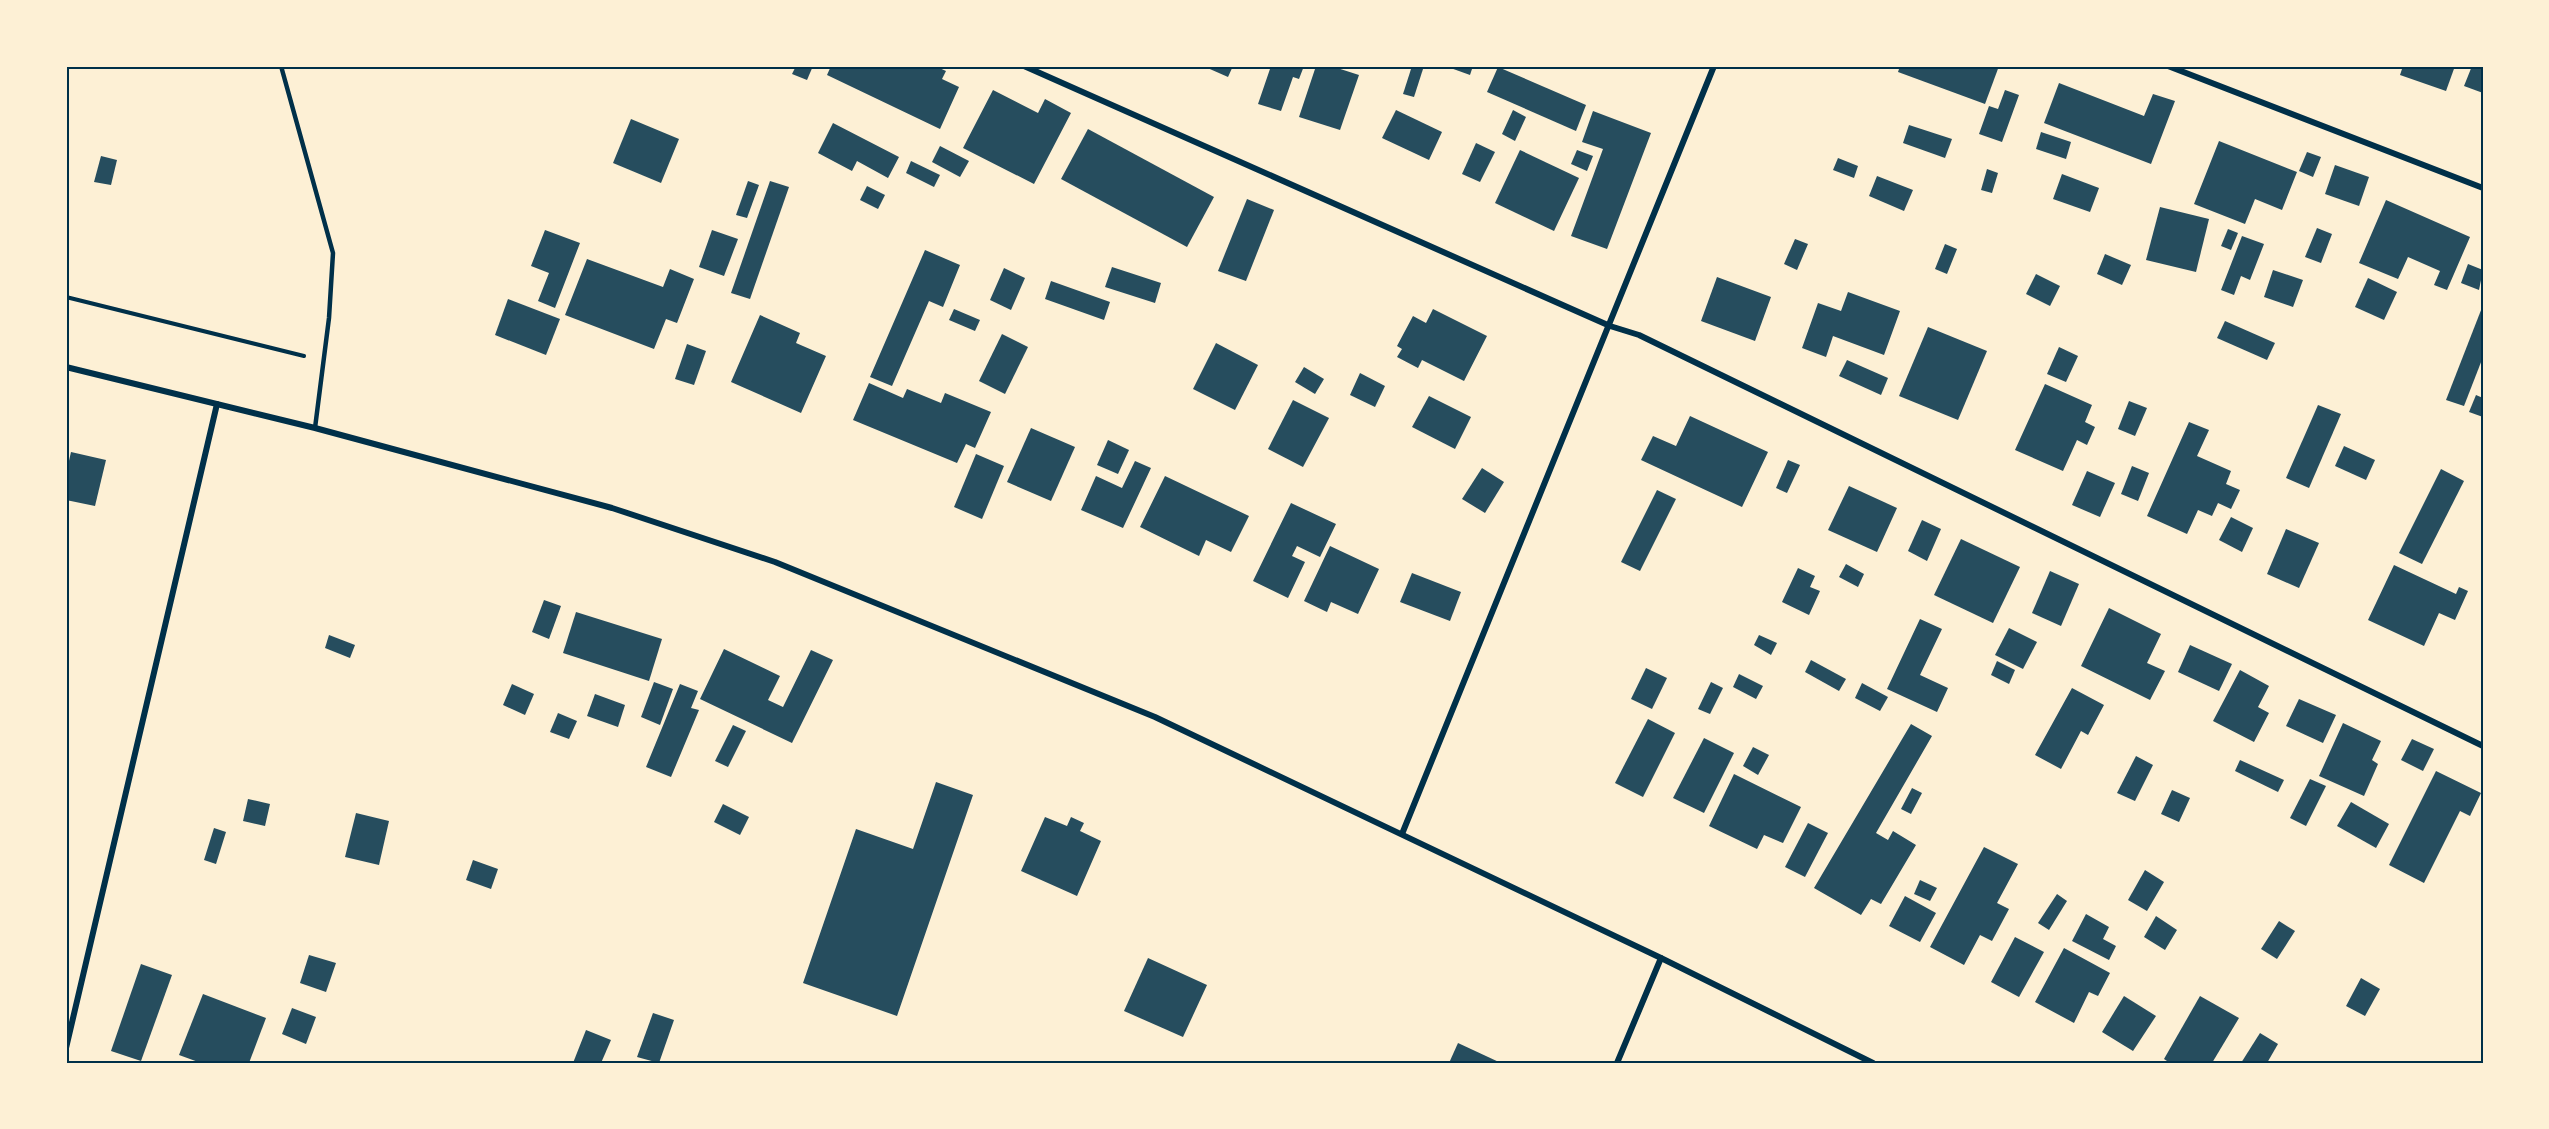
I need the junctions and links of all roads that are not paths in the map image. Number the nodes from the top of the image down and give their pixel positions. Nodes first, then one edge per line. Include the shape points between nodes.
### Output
1 (281, 66) edge
2 (1024, 66) edge
3 (1714, 66) edge
4 (2168, 66) edge
5 (2483, 188) edge
6 (1610, 326) junction
7 (66, 367) edge
8 (218, 404) junction
9 (315, 428) junction
10 (2483, 746) edge
11 (1402, 834) junction
12 (1661, 958) junction
13 (66, 1048) edge
14 (1617, 1063) edge
15 (1873, 1063) edge

1 - 9 lane via 333,253
2 - 6 street
3 - 6 street
4 - 5 street
6 - 10 street via 1650,341
6 - 11 street
7 - 8 street
8 - 9 street
8 - 13 street
9 - 11 street via 612,508 775,562 1155,717
11 - 12 street
12 - 14 street
12 - 15 street

